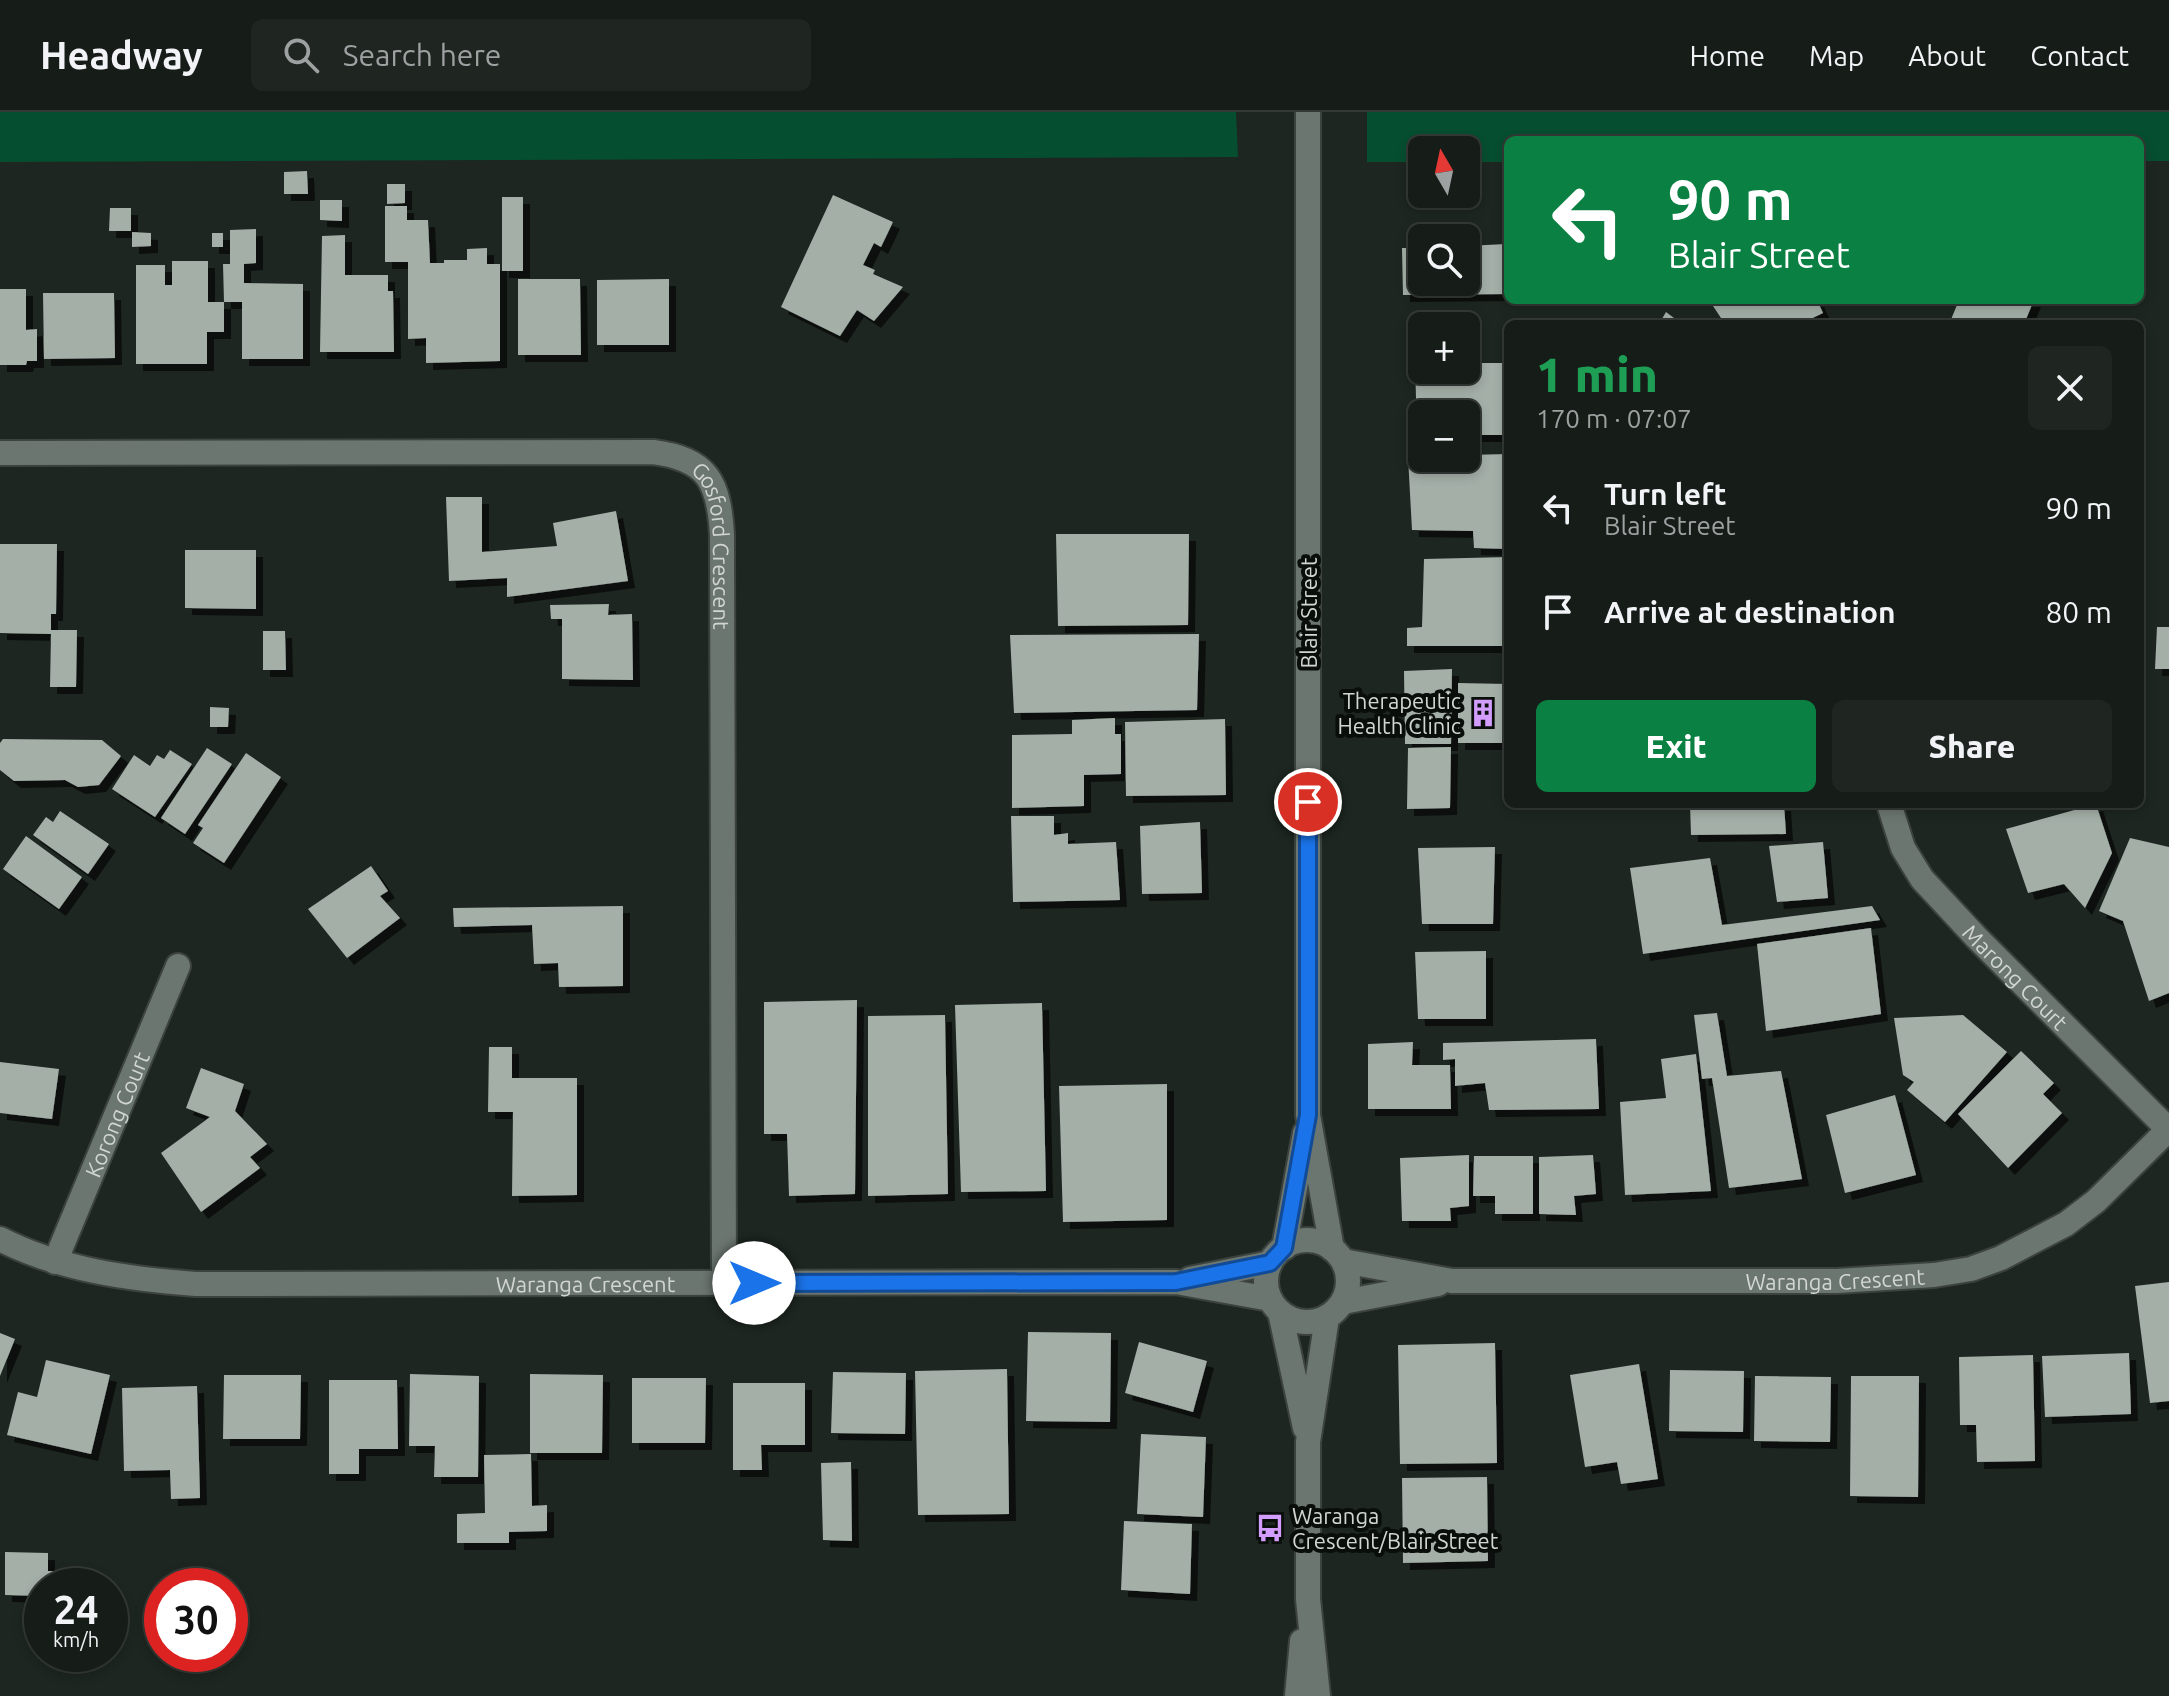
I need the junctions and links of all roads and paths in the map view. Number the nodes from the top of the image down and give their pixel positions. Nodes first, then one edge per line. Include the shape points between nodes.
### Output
1 (1308, 112) edge
2 (0, 453) edge
3 (1890, 808) edge
4 (178, 966) dead end
5 (1308, 1115) junction
6 (2169, 1129) edge
7 (0, 1239) edge
8 (1337, 1255) junction
9 (1277, 1256) junction
10 (55, 1262) junction
11 (1452, 1281) junction
12 (1176, 1282) junction
13 (724, 1283) junction
14 (1275, 1306) junction
15 (1335, 1310) junction
16 (1308, 1442) junction
17 (1308, 1599) junction
18 (1297, 1696) edge
19 (1318, 1696) edge

1 - 5 street, Blair Street
2 - 13 street, Gosford Crescent via 653,452 677,455 709,476 720,507 722,535
3 - 6 street, Marong Court via 1903,848 1922,879
4 - 10 street, Korong Court
5 - 8 street, Blair Street
5 - 9 street, Blair Street
6 - 11 street, Waranga Crescent via 2066,1224 1971,1269 1837,1281
7 - 10 street, Waranga Crescent
8 - 9 street via 1321,1242 1308,1240
8 - 11 street, Waranga Crescent
8 - 15 street via 1348,1274 1348,1289
9 - 12 street, Waranga Crescent
9 - 14 street via 1266,1275
10 - 13 street, Waranga Crescent via 196,1284
11 - 15 street, Waranga Crescent
12 - 13 street, Waranga Crescent
12 - 14 street, Waranga Crescent
14 - 15 street via 1302,1322
14 - 16 street
15 - 16 street
16 - 17 street
17 - 18 street
17 - 19 street

